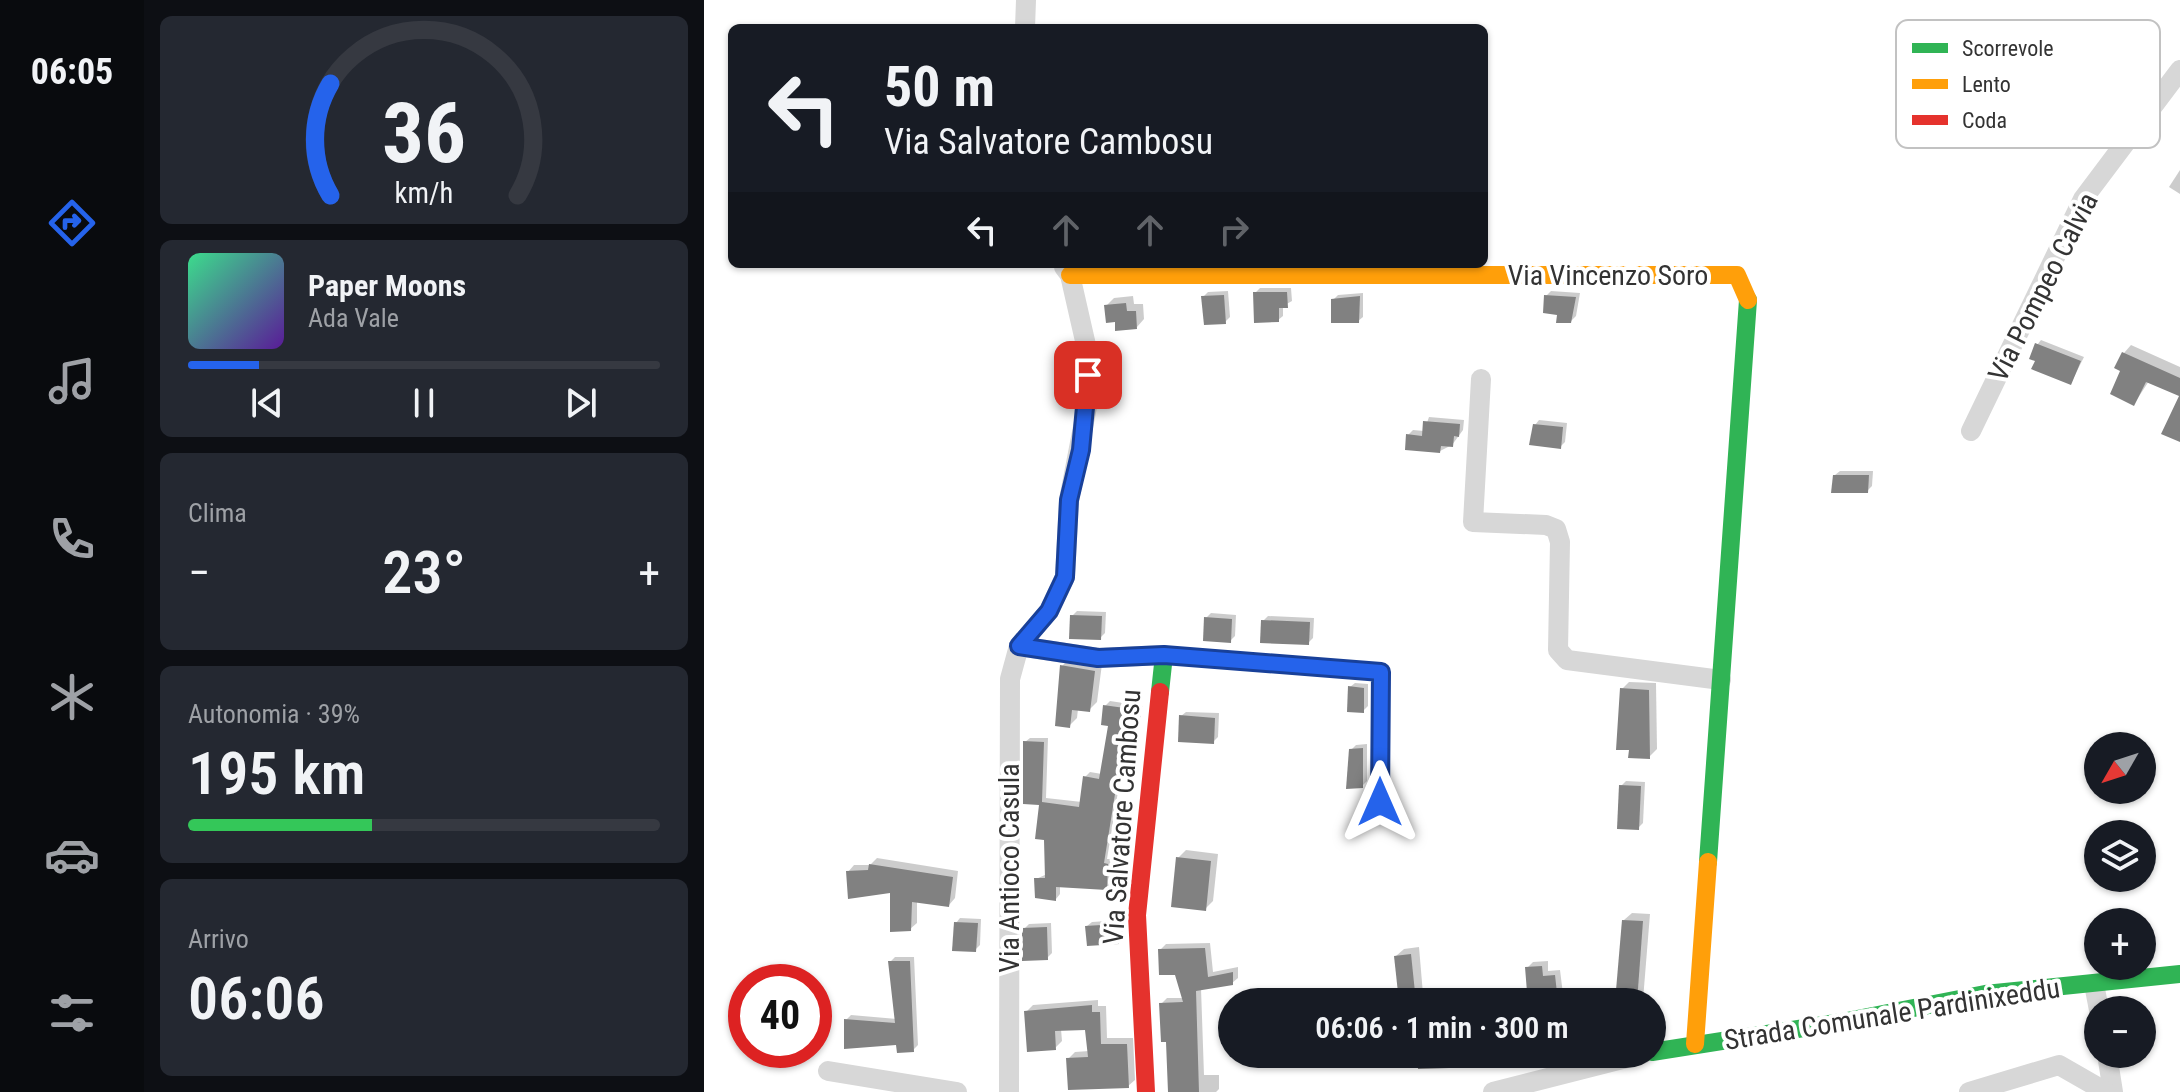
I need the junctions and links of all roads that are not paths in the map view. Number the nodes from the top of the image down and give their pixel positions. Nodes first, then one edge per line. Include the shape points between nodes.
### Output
1 (1026, 0) edge
2 (1025, 24) edge
3 (2180, 70) edge
4 (2160, 97) edge
5 (2121, 148) edge
6 (1066, 269) edge
7 (1481, 379) dead end
8 (1971, 431) dead end
9 (1019, 646) junction
10 (1164, 655) junction
11 (1721, 680) junction
12 (1380, 802) dead end
13 (2180, 974) edge
14 (2094, 984) junction
15 (2096, 996) edge
16 (1695, 1044) junction
17 (1666, 1049) edge
18 (1587, 1068) edge
19 (2109, 1068) edge
20 (828, 1071) dead end
21 (957, 1092) edge
22 (1009, 1092) edge
23 (1146, 1092) edge
24 (1493, 1092) edge
25 (1969, 1092) edge
26 (2106, 1092) edge
27 (2113, 1092) edge

1 - 2 street
3 - 4 street, Via Pompeo Calvia
5 - 8 street, Via Pompeo Calvia via 2083,199
6 - 9 street, Via Antioco Casula via 1088,354 1089,396 1069,500 1065,577 1049,611
6 - 11 street, Via Vincenzo Soro via 1737,275 1748,296
7 - 11 street via 1473,522 1556,529 1558,650 1567,660
9 - 10 street via 1098,658
9 - 22 street, Via Antioco Casula via 1010,679
10 - 12 street, Via Salvatore Cambosu via 1381,672
10 - 23 street, Via Salvatore Cambosu via 1137,915
11 - 16 street, Via Vincenzo Soro
13 - 14 street, Strada Comunale Pardinixeddu
14 - 15 street
14 - 16 street, Strada Comunale Pardinixeddu via 1985,994
16 - 17 street, Strada Comunale Pardinixeddu
18 - 24 street
19 - 27 street
20 - 21 street
25 - 26 street via 2059,1065

